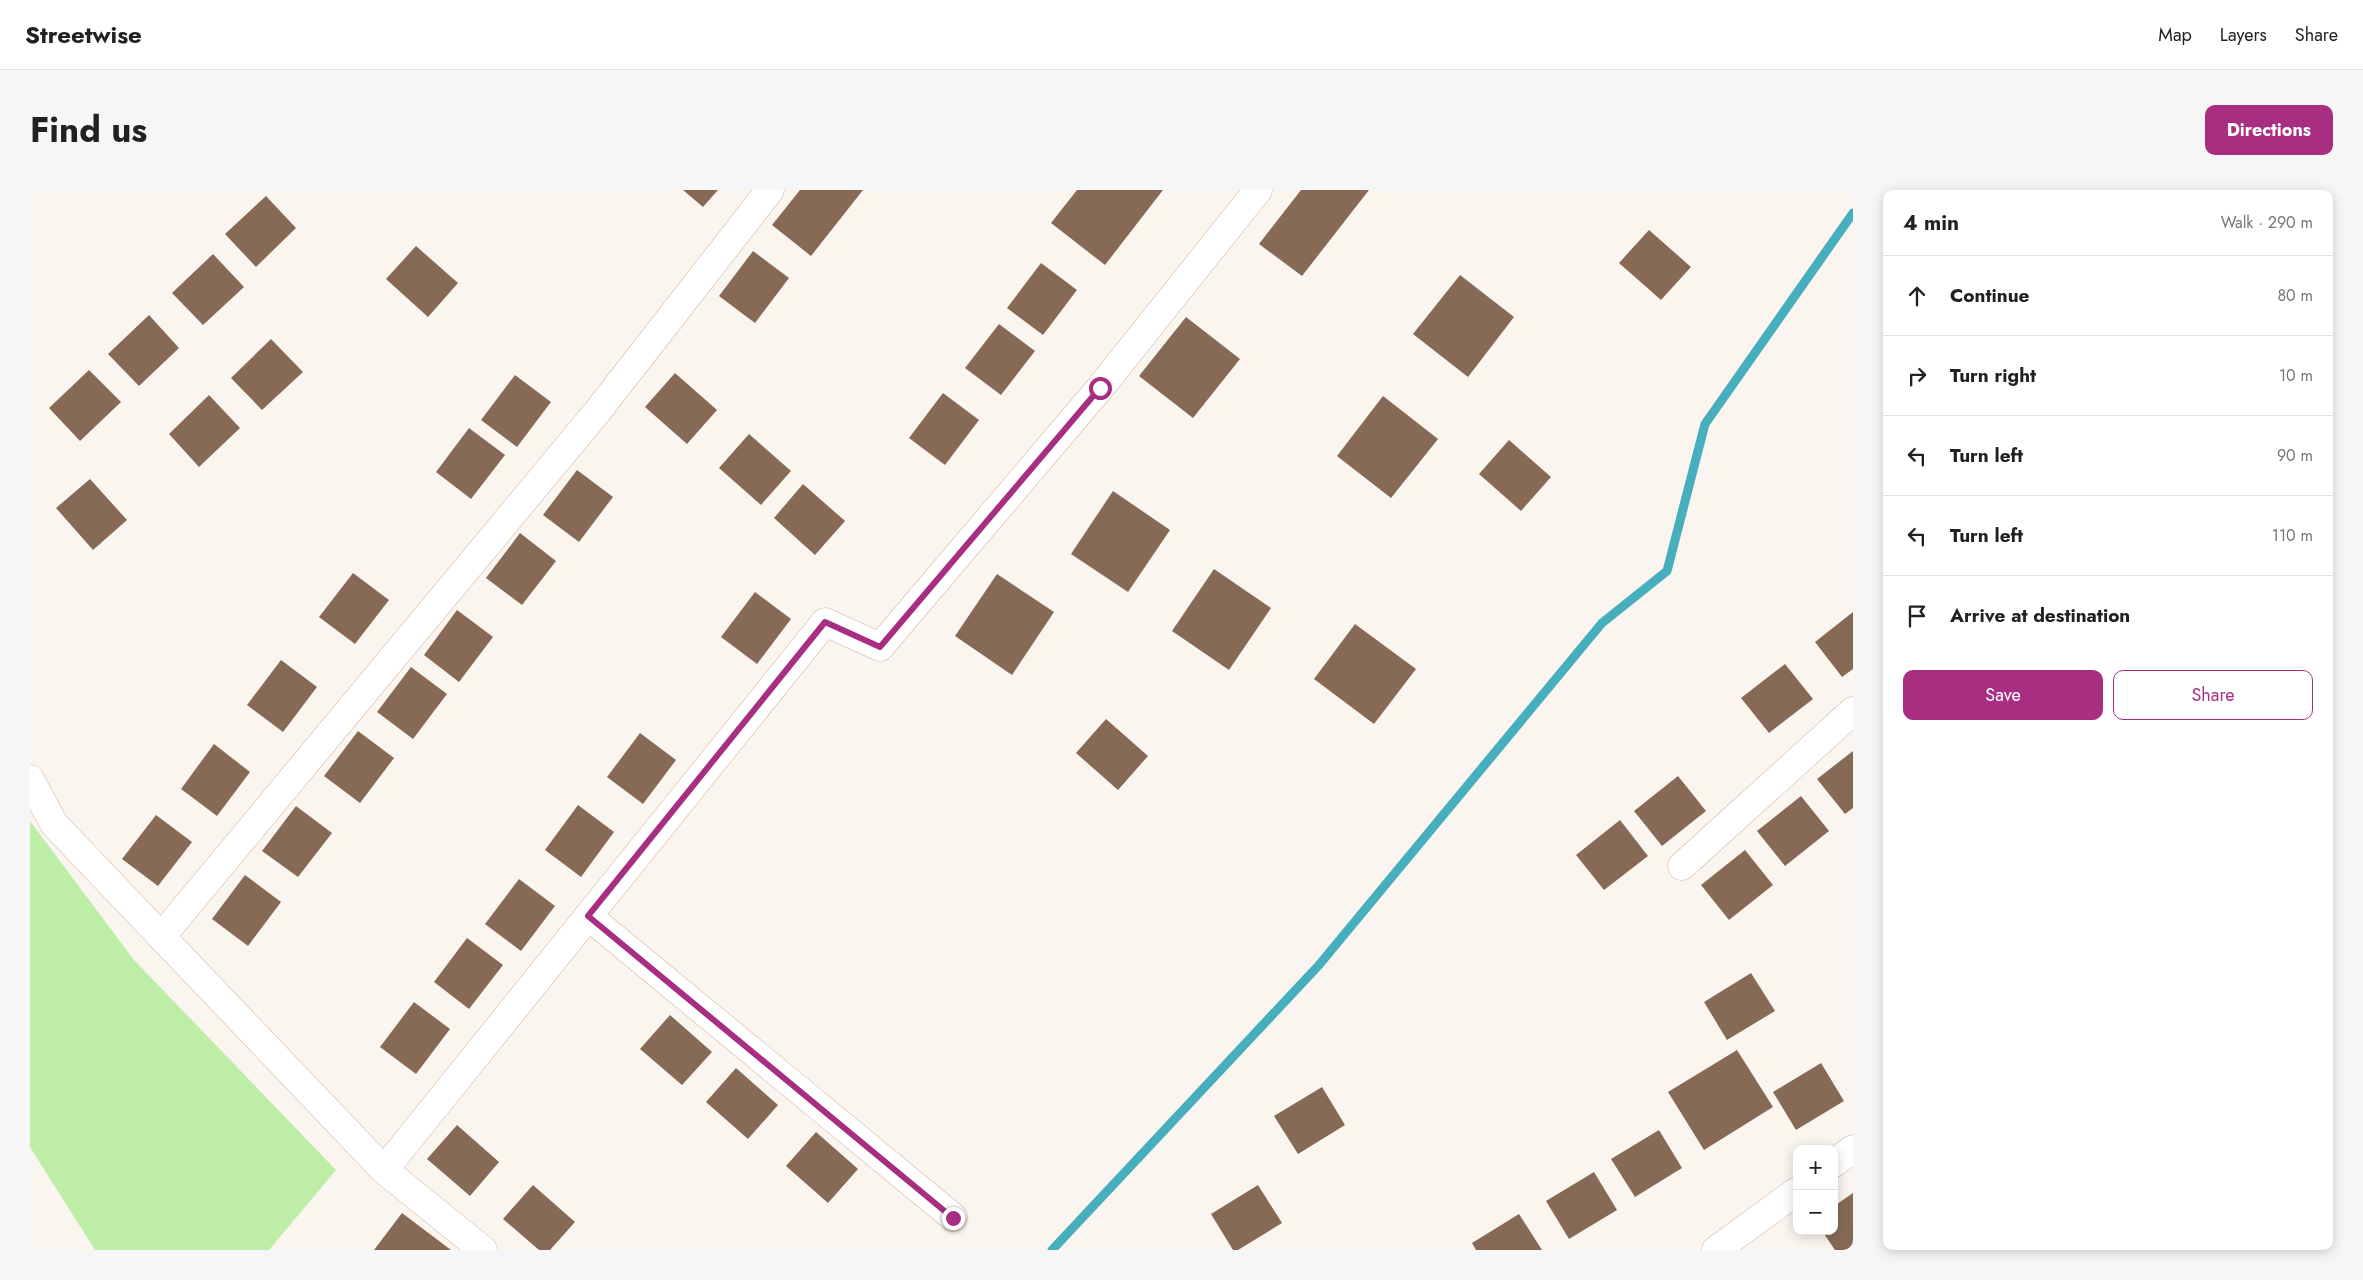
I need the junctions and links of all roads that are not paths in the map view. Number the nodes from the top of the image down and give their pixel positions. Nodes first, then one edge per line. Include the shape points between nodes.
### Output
1 (770, 190) edge
2 (1258, 190) edge
3 (1853, 711) edge
4 (30, 778) edge
5 (1682, 866) dead end
6 (588, 916) junction
7 (161, 936) junction
8 (1853, 1149) edge
9 (1838, 1160) edge
10 (384, 1170) junction
11 (1793, 1194) edge
12 (953, 1218) dead end
13 (483, 1250) edge
14 (1716, 1250) edge

1 - 7 street via 597,412
2 - 6 street via 1100,388 880,647 825,622
3 - 5 street
4 - 7 street via 54,824
6 - 10 street
6 - 12 street
7 - 10 street
8 - 9 street
10 - 13 street
11 - 14 street

